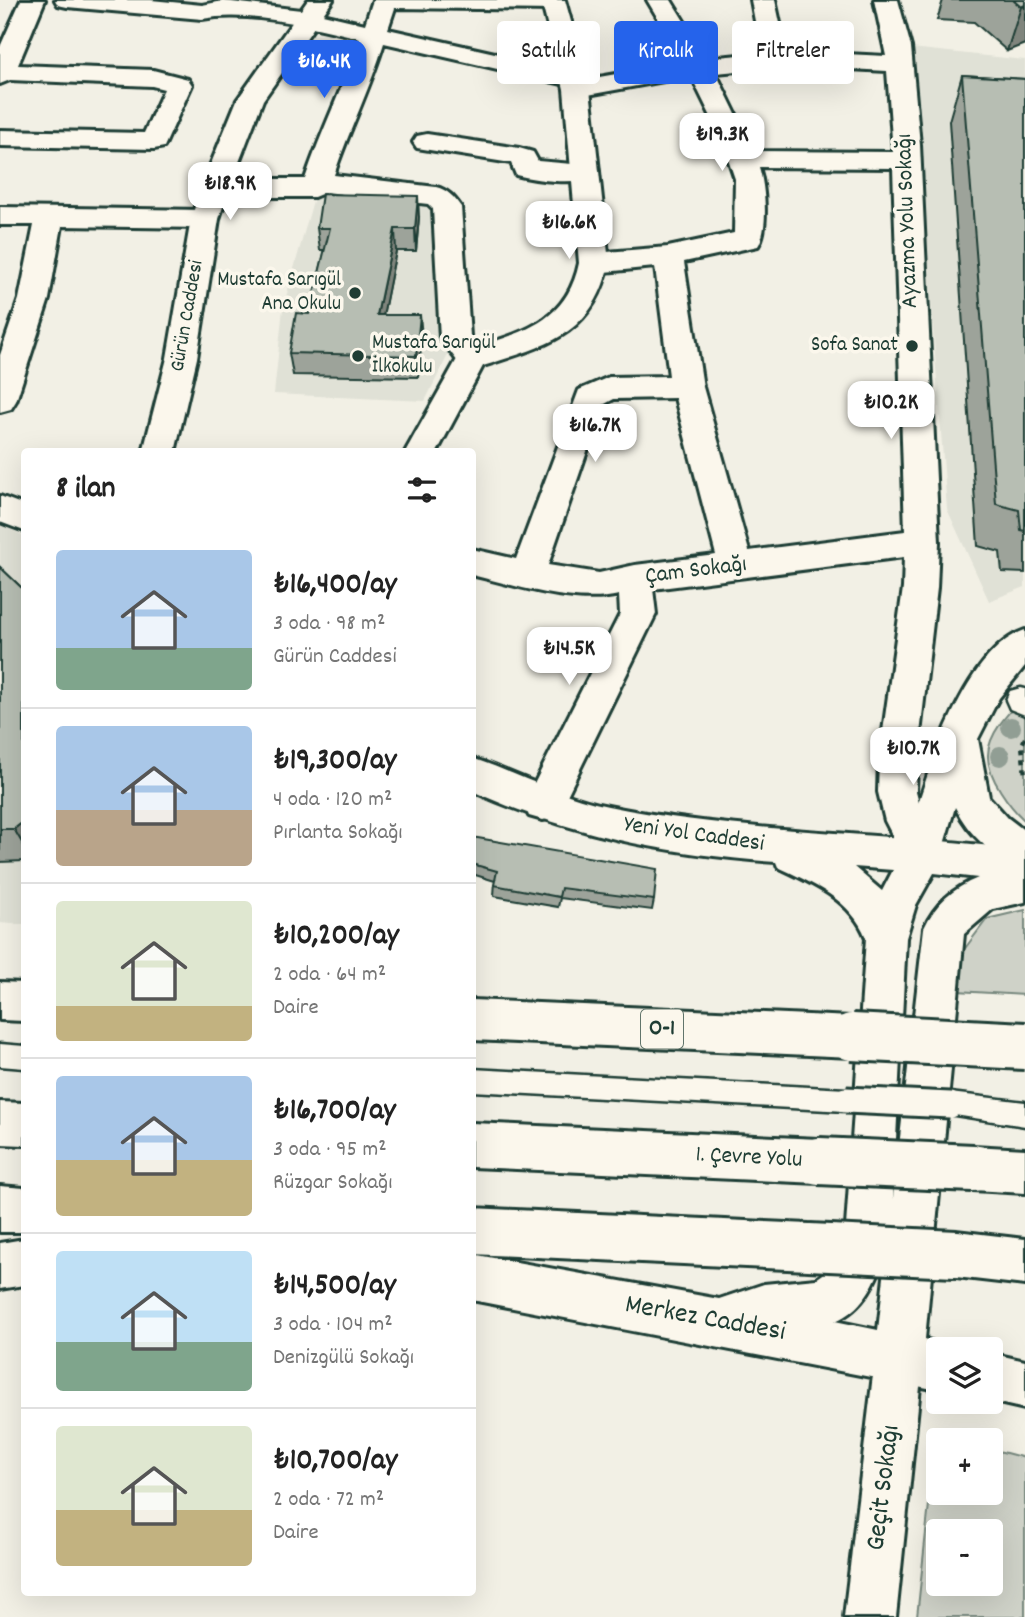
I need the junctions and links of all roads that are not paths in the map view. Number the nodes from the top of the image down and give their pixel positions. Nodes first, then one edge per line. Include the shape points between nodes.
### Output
1 (33, 0) edge
2 (67, 0) edge
3 (385, 0) edge
4 (659, 0) edge
5 (763, 0) edge
6 (886, 0) edge
7 (553, 1) edge
8 (224, 4) edge
9 (315, 9) edge
10 (559, 21) edge
11 (672, 21) edge
12 (767, 21) edge
13 (374, 32) junction
14 (854, 61) edge
15 (497, 64) edge
16 (899, 64) junction
17 (1, 74) edge
18 (576, 84) edge
19 (706, 84) edge
20 (0, 138) edge
21 (427, 142) dead end
22 (743, 159) junction
23 (906, 160) junction
24 (585, 172) junction
25 (318, 182) junction
26 (215, 188) junction
27 (0, 215) edge
28 (50, 216) junction
29 (205, 219) junction
30 (668, 256) junction
31 (594, 263) junction
32 (472, 359) junction
33 (688, 387) junction
34 (0, 401) edge
35 (160, 448) edge
36 (423, 448) edge
37 (0, 508) edge
38 (21, 518) edge
39 (922, 542) junction
40 (476, 563) edge
41 (736, 566) junction
42 (527, 575) junction
43 (635, 578) junction
44 (1025, 644) edge
45 (962, 735) junction
46 (476, 776) edge
47 (543, 804) junction
48 (776, 847) junction
49 (1025, 852) edge
50 (923, 856) junction
51 (1025, 867) edge
52 (1025, 884) edge
53 (886, 937) junction
54 (0, 1001) edge
55 (21, 1002) edge
56 (476, 1020) edge
57 (1025, 1046) edge
58 (476, 1080) edge
59 (1025, 1104) edge
60 (950, 1105) junction
61 (1025, 1114) edge
62 (0, 1123) edge
63 (21, 1124) edge
64 (476, 1145) edge
65 (1025, 1171) edge
66 (0, 1209) edge
67 (21, 1210) edge
68 (476, 1231) edge
69 (1025, 1247) edge
70 (956, 1254) junction
71 (21, 1262) edge
72 (1025, 1262) edge
73 (0, 1266) edge
74 (476, 1277) edge
75 (722, 1321) junction
76 (919, 1362) edge
77 (1003, 1380) edge
78 (1025, 1385) edge
79 (870, 1617) edge

1 - 17 main road
2 - 8 main road via 202,12
3 - 7 main road
3 - 13 main road
4 - 11 main road
5 - 12 main road
6 - 16 main road, Ayazma Yolu Sokağı
7 - 10 main road
8 - 9 main road
9 - 13 main road
9 - 26 main road, Gürün Caddesi via 250,100
13 - 15 main road
13 - 25 main road
14 - 16 main road
16 - 23 main road, Ayazma Yolu Sokağı
17 - 20 main road via 153,78 179,85 154,141
18 - 24 main road
19 - 22 main road
21 - 24 main road via 519,156 526,169
22 - 23 main road
22 - 30 main road via 750,182 748,239
23 - 39 main road, Ayazma Yolu Sokağı
24 - 31 main road
25 - 26 main road via 314,188
25 - 32 main road via 421,192 436,196 447,207 456,338
26 - 29 main road, Gürün Caddesi
27 - 28 main road
28 - 29 main road
28 - 34 main road via 34,299
29 - 35 main road, Gürün Caddesi via 182,358
30 - 31 main road
30 - 33 main road via 666,304
31 - 32 main road via 593,277 553,330
32 - 36 main road
33 - 41 main road
33 - 42 main road via 609,388 590,398
37 - 38 main road
39 - 41 main road, Çam Sokağı
39 - 50 main road, Ayazma Yolu Sokağı via 897,792 904,821
40 - 42 main road, Çam Sokağı
41 - 43 main road, Çam Sokağı
42 - 43 main road, Çam Sokağı via 599,586
43 - 47 main road via 638,614
44 - 45 main road via 990,679
45 - 49 main road via 962,770 981,819
45 - 50 main road
46 - 47 main road, Yeni Yol Caddesi
47 - 48 main road, Yeni Yol Caddesi via 650,830
48 - 50 main road, Yeni Yol Caddesi
48 - 53 main road via 858,891 875,910
50 - 51 main road, Yeni Yol Caddesi
50 - 53 main road via 902,887
52 - 76 main road, Geçit Sokağı via 982,893 958,909 944,928
53 - 75 main road via 868,1241 858,1266 845,1286 824,1302 764,1307
54 - 55 main road
56 - 57 main road, O-1, bridge
58 - 60 lane, bridge
59 - 60 lane
60 - 61 lane
62 - 63 main road
64 - 65 main road, 1. Çevre Yolu, bridge
66 - 67 main road
68 - 70 main road, bridge
69 - 70 main road
70 - 72 main road
71 - 73 main road
74 - 75 main road, Merkez Caddesi
75 - 76 main road, Merkez Caddesi
76 - 79 main road, Geçit Sokağı
77 - 78 main road

